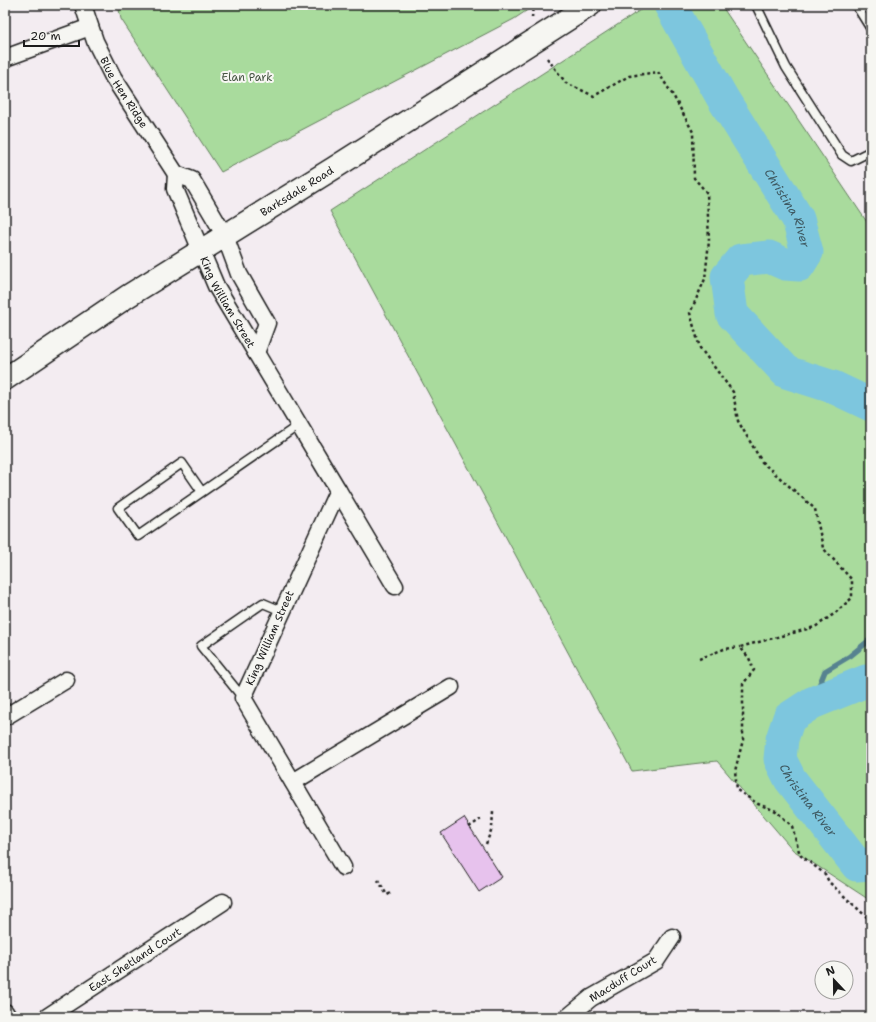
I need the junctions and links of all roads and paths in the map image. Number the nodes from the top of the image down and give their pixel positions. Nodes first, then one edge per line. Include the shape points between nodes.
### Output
1 (83, 5) edge
2 (533, 5) edge
3 (590, 5) edge
4 (756, 5) edge
5 (856, 5) edge
6 (532, 19) dead end
7 (90, 27) junction
8 (871, 29) edge
9 (5, 58) edge
10 (547, 58) dead end
11 (871, 151) edge
12 (176, 174) junction
13 (225, 236) junction
14 (201, 250) junction
15 (256, 353) junction
16 (5, 379) edge
17 (299, 425) junction
18 (338, 490) junction
19 (202, 492) junction
20 (395, 586) dead end
21 (282, 611) junction
22 (740, 647) junction
23 (699, 659) dead end
24 (66, 680) dead end
25 (451, 687) dead end
26 (243, 698) junction
27 (5, 717) edge
28 (292, 782) junction
29 (493, 812) dead end
30 (481, 819) dead end
31 (469, 827) dead end
32 (486, 844) dead end
33 (343, 867) dead end
34 (378, 880) dead end
35 (391, 894) dead end
36 (223, 902) dead end
37 (871, 921) edge
38 (672, 937) dead end
39 (5, 1012) edge
40 (8, 1017) edge
41 (47, 1017) edge
42 (568, 1017) edge

1 - 7 street, Blue Hen Ridge
2 - 6 path
3 - 13 street, Barksdale Road
4 - 11 lane via 786,67 842,155 851,160
5 - 8 lane
7 - 9 street
7 - 12 street, Blue Hen Ridge via 101,56 113,77
10 - 22 path via 566,83 594,96 629,76 658,72 674,97 693,132 694,178 708,193 709,241 705,279 690,313 700,348 733,392 738,421 762,462 815,509 823,548 852,580 852,598 815,627
12 - 13 street via 192,180
12 - 14 street via 175,189
13 - 14 street, Barksdale Road
13 - 15 street, King William Street via 239,274 268,323
14 - 15 street, King William Street via 216,286
14 - 16 street, Barksdale Road
15 - 17 street, King William Street
17 - 18 street, King William Street
17 - 19 lane
18 - 20 street, King William Street
18 - 21 street, King William Street
19 - 19 lane via 138,536 118,508 182,463
21 - 26 street, King William Street
21 - 26 lane via 263,603 201,646
22 - 23 path via 724,649
22 - 37 path via 754,670 743,684 743,740 735,771 737,790 758,804 776,811 792,826 800,855 825,874 829,882
24 - 27 street
25 - 28 street
26 - 28 street, King William Street
28 - 33 street, King William Street
29 - 32 path via 492,828
30 - 31 path
34 - 35 path via 387,895
36 - 41 street, East Shetland Court
38 - 42 street, Macduff Court via 656,960 592,998
39 - 40 street

